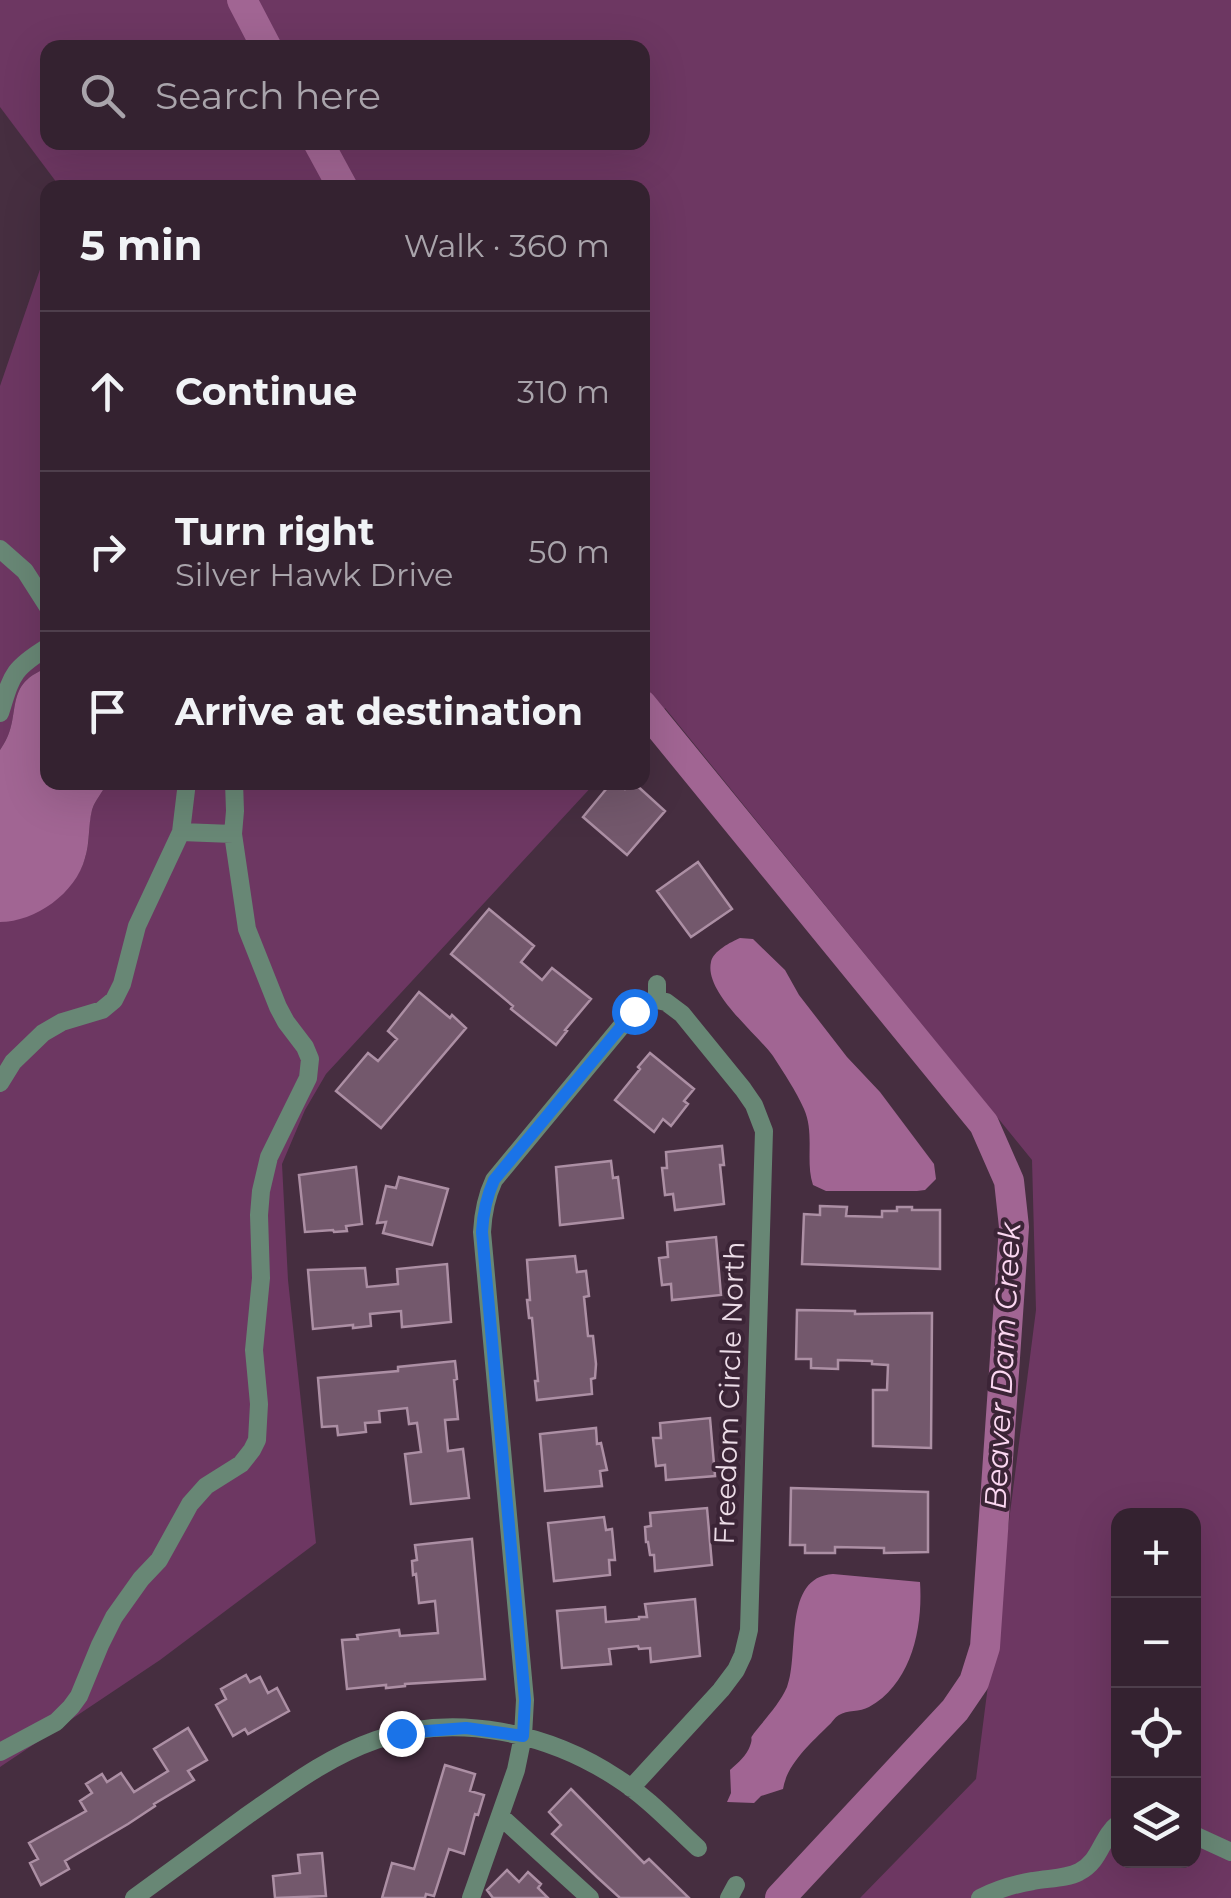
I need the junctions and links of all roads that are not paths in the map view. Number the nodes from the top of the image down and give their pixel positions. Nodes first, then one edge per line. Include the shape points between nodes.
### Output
1 (0, 548) edge
2 (40, 595) edge
3 (40, 652) edge
4 (0, 713) edge
5 (186, 790) edge
6 (234, 790) edge
7 (181, 832) junction
8 (233, 834) junction
9 (0, 1083) edge
10 (523, 1736) junction
11 (0, 1752) edge
12 (631, 1788) junction
13 (500, 1816) junction
14 (1111, 1830) edge
15 (1201, 1838) edge
16 (698, 1848) dead end
17 (1231, 1852) edge
18 (134, 1898) edge
19 (471, 1898) edge
20 (590, 1898) edge
21 (980, 1898) edge

1 - 2 street
3 - 4 street via 18,667
5 - 7 street
6 - 8 street
7 - 8 street
7 - 9 street via 137,926 114,1000 43,1034
8 - 11 street via 247,929 278,1008 310,1059 308,1078 269,1157 262,1191 256,1440 241,1464 190,1504 114,1617 71,1708
10 - 12 street via 568,1751
10 - 12 street, Freedom Circle North via 483,1212 494,1180 657,992 731,1074 764,1132 748,1630 736,1670
10 - 13 street
10 - 18 street via 446,1728 360,1746 300,1778
12 - 16 street
13 - 19 street
13 - 20 street
14 - 21 street via 1099,1854 1076,1874
15 - 17 street

